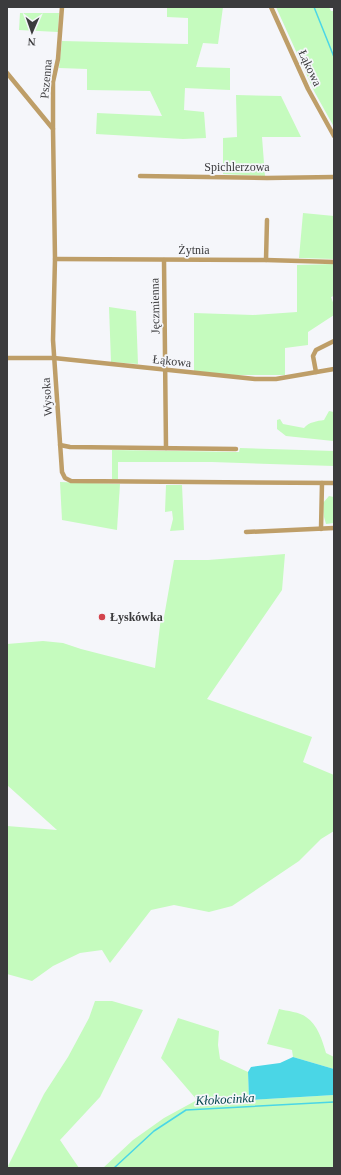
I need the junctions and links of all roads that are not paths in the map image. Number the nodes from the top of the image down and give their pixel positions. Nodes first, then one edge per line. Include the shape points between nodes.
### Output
1 (62, 7) edge
2 (271, 7) edge
3 (7, 73) edge
4 (53, 128) junction
5 (334, 136) edge
6 (140, 176) dead end
7 (334, 177) edge
8 (267, 220) dead end
9 (55, 259) junction
10 (164, 260) junction
11 (266, 260) junction
12 (334, 262) edge
13 (334, 341) edge
14 (7, 358) edge
15 (54, 358) junction
16 (334, 369) edge
17 (166, 371) junction
18 (316, 372) junction
19 (60, 445) junction
20 (166, 448) junction
21 (236, 449) dead end
22 (322, 483) junction
23 (334, 483) edge
24 (334, 528) edge
25 (321, 529) junction
26 (246, 532) dead end

1 - 4 street, Pszenna via 58,59 53,82
2 - 5 street, Łąkowa via 308,89
3 - 4 street
4 - 9 street, Wysoka
6 - 7 street, Spichlerzowa
8 - 11 street
9 - 10 street, Żytnia
9 - 15 street, Wysoka
10 - 11 street, Żytnia
10 - 17 street, Jęczmienna
11 - 12 street, Żytnia
13 - 18 street via 316,350 313,356
14 - 15 street, Łąkowa
15 - 17 street, Łąkowa
15 - 19 street, Wysoka
16 - 18 street, Łąkowa
17 - 18 street, Łąkowa via 255,379 276,379
17 - 20 street, Jęczmienna
19 - 20 street
19 - 22 street, Wysoka via 62,472 65,478 71,481
20 - 21 street
22 - 23 street, Wysoka
22 - 25 street
24 - 25 street
25 - 26 street

